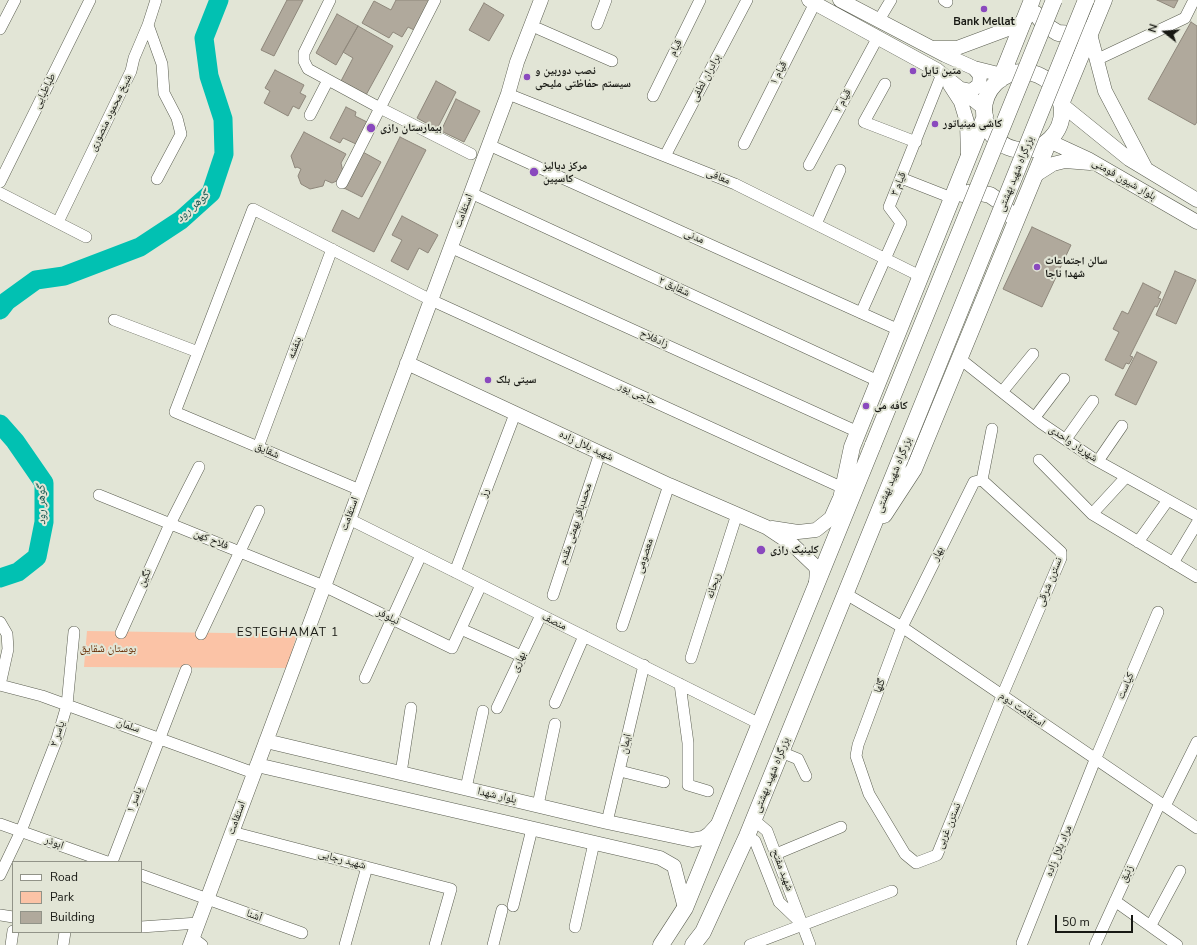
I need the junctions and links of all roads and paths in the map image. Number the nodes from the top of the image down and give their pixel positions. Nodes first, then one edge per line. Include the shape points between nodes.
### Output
1 (15, 0) edge
2 (90, 0) edge
3 (156, 0) edge
4 (330, 0) edge
5 (435, 0) edge
6 (542, 0) edge
7 (551, 0) edge
8 (606, 0) edge
9 (700, 0) edge
10 (747, 0) edge
11 (840, 0) edge
12 (892, 0) edge
13 (1054, 0) edge
14 (1086, 0) edge
15 (1104, 0) edge
16 (1194, 0) edge
17 (1032, 1) edge
18 (812, 2) edge
19 (879, 20) junction
20 (1024, 20) junction
21 (597, 24) dead end
22 (148, 25) junction
23 (0, 29) edge
24 (539, 29) junction
25 (1091, 30) junction
26 (878, 37) junction
27 (932, 48) junction
28 (1096, 60) junction
29 (612, 61) dead end
30 (974, 68) junction
31 (943, 75) junction
32 (1003, 78) junction
33 (328, 80) junction
34 (885, 84) dead end
35 (510, 89) junction
36 (962, 89) junction
37 (653, 96) dead end
38 (1061, 104) junction
39 (380, 108) junction
40 (985, 112) junction
41 (310, 115) dead end
42 (1049, 141) junction
43 (916, 142) junction
44 (744, 144) dead end
45 (489, 145) junction
46 (472, 154) dead end
47 (665, 156) junction
48 (968, 157) junction
49 (1096, 164) junction
50 (809, 165) dead end
51 (840, 170) dead end
52 (1147, 170) junction
53 (1034, 176) junction
54 (901, 178) junction
55 (158, 179) dead end
56 (0, 182) edge
57 (342, 182) dead end
58 (0, 193) edge
59 (471, 193) junction
60 (951, 200) junction
61 (1197, 200) edge
62 (58, 222) junction
63 (1197, 222) edge
64 (816, 224) junction
65 (1012, 228) junction
66 (86, 237) dead end
67 (450, 247) junction
68 (332, 249) junction
69 (886, 258) junction
70 (920, 276) junction
71 (430, 300) junction
72 (862, 313) junction
73 (114, 320) dead end
74 (899, 330) junction
75 (198, 352) junction
76 (1034, 354) dead end
77 (959, 358) junction
78 (407, 363) junction
79 (1064, 379) dead end
80 (878, 381) junction
81 (1002, 392) junction
82 (1092, 400) dead end
83 (515, 414) junction
84 (1035, 417) junction
85 (1122, 426) dead end
86 (992, 429) dead end
87 (858, 432) junction
88 (1066, 440) junction
89 (258, 446) junction
90 (600, 453) junction
91 (1039, 460) dead end
92 (1098, 461) junction
93 (199, 467) dead end
94 (1126, 477) junction
95 (978, 481) junction
96 (669, 485) junction
97 (843, 488) junction
98 (360, 490) junction
99 (99, 495) dead end
100 (1168, 500) junction
101 (259, 512) dead end
102 (737, 514) junction
103 (1092, 514) junction
104 (1197, 516) edge
105 (349, 519) junction
106 (1197, 523) edge
107 (170, 524) junction
108 (766, 527) junction
109 (868, 540) junction
110 (1138, 542) junction
111 (832, 546) junction
112 (240, 552) junction
113 (421, 555) junction
114 (1173, 563) junction
115 (455, 572) junction
116 (1197, 577) edge
117 (481, 585) junction
118 (324, 586) junction
119 (816, 586) junction
120 (846, 594) junction
121 (553, 595) dead end
122 (1158, 612) dead end
123 (541, 616) junction
124 (392, 618) junction
125 (0, 622) edge
126 (622, 626) dead end
127 (902, 627) junction
128 (461, 629) junction
129 (74, 632) dead end
130 (121, 633) dead end
131 (201, 634) dead end
132 (584, 636) junction
133 (521, 656) junction
134 (691, 658) dead end
135 (644, 665) junction
136 (186, 670) dead end
137 (365, 678) dead end
138 (680, 684) junction
139 (0, 685) edge
140 (1002, 696) junction
141 (555, 703) dead end
142 (67, 705) junction
143 (411, 708) dead end
144 (497, 708) dead end
145 (483, 711) dead end
146 (555, 724) dead end
147 (760, 724) junction
148 (159, 737) junction
149 (266, 741) junction
150 (1197, 742) edge
151 (858, 745) joint
152 (781, 752) junction
153 (1095, 760) junction
154 (255, 769) junction
155 (620, 771) junction
156 (401, 773) junction
157 (806, 776) dead end
158 (664, 782) dead end
159 (466, 788) junction
160 (708, 791) dead end
161 (538, 805) junction
162 (1163, 805) junction
163 (721, 819) junction
164 (754, 820) junction
165 (608, 822) junction
166 (0, 824) edge
167 (841, 827) dead end
168 (1197, 828) edge
169 (532, 829) junction
170 (21, 831) junction
171 (232, 832) junction
172 (747, 836) junction
173 (594, 843) junction
174 (776, 854) junction
175 (104, 861) edge
176 (112, 861) edge
177 (367, 867) junction
178 (1180, 871) dead end
179 (0, 875) edge
180 (142, 875) edge
181 (892, 891) dead end
182 (207, 899) junction
183 (1114, 901) junction
184 (685, 908) junction
185 (0, 915) edge
186 (12, 917) edge
187 (198, 923) junction
188 (803, 925) junction
189 (1151, 925) junction
190 (142, 927) edge
191 (575, 927) dead end
192 (13, 933) edge
193 (65, 933) edge
194 (302, 933) dead end
195 (195, 943) edge
196 (1022, 943) dead end
197 (11, 945) edge
198 (62, 945) edge
199 (346, 945) edge
200 (435, 945) edge
201 (493, 945) edge
202 (661, 945) edge
203 (693, 945) edge
204 (750, 945) edge
205 (810, 945) edge
206 (1095, 945) edge
207 (1177, 945) edge

1 - 23 street
2 - 56 street, طباطبایی
3 - 22 street, شیخ محمود منصوری
4 - 33 street via 304,53 308,69
5 - 39 street
6 - 35 main road, استقامت via 517,62
7 - 24 main road, استقامت
8 - 21 street
9 - 37 street, قیام
10 - 47 street, برادران لطفی
11 - 19 main road
12 - 19 street
13 - 111 highway, bridge
14 - 109 highway, بزرگراه شهید بهشتی, bridge
15 - 25 highway
16 - 28 street via 1185,18
17 - 20 highway
17 - 25 highway via 1039,18 1052,30 1074,34
18 - 26 main road
18 - 44 street, قیام ۱
19 - 27 main road
20 - 27 main road via 1016,26 957,48
20 - 32 highway
22 - 55 street via 162,64 164,93 177,118 181,134
22 - 62 street, شیخ محمود منصوری via 131,71
24 - 29 street
24 - 35 main road, استقامت via 525,65
25 - 28 main road
25 - 38 highway
26 - 31 main road
26 - 50 street, قیام ۲
27 - 30 main road
28 - 52 main road via 1105,91
30 - 32 main road
30 - 36 main road via 980,75 979,85 971,91
31 - 36 main road
31 - 43 street, قیام ۳
31 - 48 main road via 961,102 967,122
32 - 38 highway via 1022,72 1039,76 1054,88
32 - 40 highway via 989,93
33 - 39 street
33 - 41 street
34 - 43 street via 864,122
35 - 45 main road, استقامت
35 - 47 street, معافی
36 - 40 main road
38 - 42 highway via 1060,124
38 - 52 main road, بلوار شیون فومنی via 1129,159
39 - 46 street
39 - 57 street
40 - 42 highway via 992,134 1002,144 1011,148 1031,150
40 - 48 highway
42 - 49 main road, بلوار شیون فومنی
42 - 53 highway
43 - 54 street, قیام ۳
45 - 59 main road, استقامت
45 - 72 street, مدنی
47 - 64 street, معافی via 735,184
48 - 60 highway
49 - 53 main road via 1065,161 1053,164
49 - 63 main road, بلوار شیون فومنی
51 - 64 street
52 - 61 main road, بلوار شیون فومنی
53 - 65 highway
54 - 60 street
54 - 69 street, قیام ۳ via 889,207 901,223
58 - 62 street
59 - 67 main road, استقامت
59 - 80 street, شقایق ۲
60 - 65 highway via 969,192 990,195 1007,209
60 - 70 highway
62 - 66 street
64 - 69 street, معافی
65 - 77 highway
67 - 71 main road, استقامت
67 - 87 street, زادفلاح
68 - 71 street
68 - 75 street via 253,209
68 - 89 street, بنفشه
69 - 70 street, معافی
69 - 72 street, قیام ۳
70 - 74 highway
71 - 78 main road, استقامت
71 - 97 street, حاجی پور
72 - 74 street, مدنی
73 - 75 street
74 - 80 highway
75 - 89 street, شقایق via 175,412
76 - 81 street
77 - 81 street, شهریار واحدی
77 - 109 highway via 910,477
78 - 83 main road, شهید بلال زاده
78 - 98 main road, استقامت
79 - 84 street
80 - 87 highway
81 - 84 street, شهریار واحدی
82 - 88 street
83 - 90 main road, شهید بلال زاده
83 - 115 street, رز
84 - 88 street, شهریار واحدی
85 - 92 street
86 - 95 street, بهار
87 - 97 highway via 850,452
88 - 92 street, شهریار واحدی
89 - 98 street, شقایق
90 - 96 main road, شهید بلال زاده
90 - 121 street, محمدباقر بهمنی مقدم
91 - 103 street
92 - 94 street, شهریار واحدی
93 - 107 street, نگین
94 - 100 street, شهریار واحدی
94 - 103 street
95 - 127 street, بهار
95 - 140 street, نسترن شرقی via 1061,552 1061,558
96 - 102 main road, شهید بلال زاده
96 - 126 street, معصومی
97 - 108 main road, شهید بلال زاده via 835,511 827,522 816,530 798,532
97 - 111 highway
98 - 105 main road, استقامت
99 - 107 street, فلاح کهن
100 - 104 street, شهریار واحدی
100 - 110 street
101 - 112 street
102 - 108 main road, شهید بلال زاده
102 - 134 street, ریحانه
103 - 110 street
105 - 113 street, منصف
105 - 118 main road, استقامت
106 - 114 street
107 - 112 street, فلاح کهن
107 - 130 street, نگین
108 - 119 main road, شهید بلال زاده via 793,544 815,566
109 - 120 highway, بزرگراه شهید بهشتی
110 - 114 street
111 - 119 highway
112 - 118 street, فلاح کهن
112 - 131 street
113 - 115 street, منصف
113 - 124 street
114 - 116 street
115 - 117 street, منصف
117 - 123 street, منصف
117 - 128 street
118 - 124 street, نیلوفر
118 - 149 main road, استقامت
119 - 147 highway
120 - 127 street, استقامت دوم
120 - 152 highway, بزرگراه شهید بهشتی
122 - 153 street, کیاست
123 - 132 street, منصف
123 - 133 street, بهاری
124 - 128 street, نیلوفر via 452,648
124 - 137 street
125 - 139 street via 7,634 8,649
127 - 140 street, استقامت دوم
127 - 151 street, گلها
128 - 133 street
129 - 142 street, یاسر ۲
132 - 135 street, منصف
132 - 141 street
133 - 144 street, بهاری
135 - 138 street, منصف
135 - 155 street, ایمان
136 - 148 street, یاسر ۱
138 - 147 street, منصف
138 - 160 street via 688,743 688,786
139 - 142 street, سلمان
140 - 151 street, نسترن غربی via 937,855 924,861 916,863 905,854 869,794 856,756
140 - 153 street, استقامت دوم
142 - 148 street, سلمان
142 - 170 street, یاسر ۲ via 57,739
143 - 156 street
145 - 159 street
146 - 161 street
147 - 163 highway
148 - 154 street, سلمان
148 - 176 street, یاسر ۱
149 - 154 main road, استقامت
149 - 156 main road, بلوار شهدا
150 - 162 street, زنبق
152 - 157 street via 798,759
152 - 164 highway, بزرگراه شهید بهشتی
153 - 162 street, استقامت دوم
153 - 196 street, مراد بلال زاده
154 - 169 main road
154 - 171 main road, استقامت
155 - 158 street
155 - 165 street, ایمان
156 - 159 main road, بلوار شهدا
159 - 161 main road, بلوار شهدا
161 - 165 main road, بلوار شهدا
162 - 168 street, استقامت دوم
162 - 183 street, زنبق
163 - 165 main road, بلوار شهدا via 709,834 692,840
163 - 184 highway
164 - 172 highway, بزرگراه شهید بهشتی
164 - 174 street, شهید مفتح via 767,831
166 - 170 street, ابوذر
167 - 174 street
169 - 173 main road
169 - 201 street via 508,908
170 - 175 street, ابوذر
170 - 179 street, یاسر ۲
171 - 177 street, شهید رجایی
171 - 182 main road, استقامت
172 - 188 street, شهید مفتح via 755,841 779,902
172 - 203 highway, بزرگراه شهید بهشتی via 703,932
173 - 184 main road via 660,858 674,866
173 - 191 street
174 - 188 street, شهید مفتح
177 - 199 street
177 - 200 street, شهید رجایی via 451,889
178 - 189 street
180 - 182 street
181 - 188 street
182 - 187 main road, استقامت
182 - 194 street, آشنا
183 - 189 street
183 - 206 street, زنبق
184 - 202 highway
185 - 186 street
187 - 190 street
187 - 195 main road, استقامت
188 - 204 street
188 - 205 street, شهید مفتح
189 - 207 street
192 - 197 street
193 - 198 street

